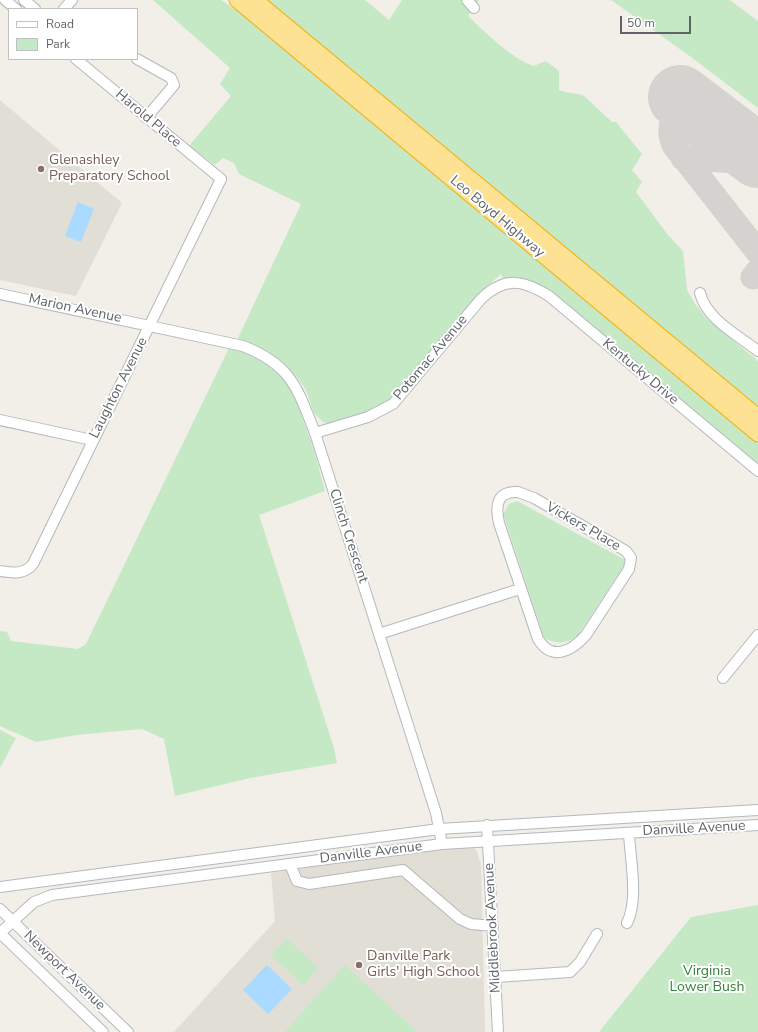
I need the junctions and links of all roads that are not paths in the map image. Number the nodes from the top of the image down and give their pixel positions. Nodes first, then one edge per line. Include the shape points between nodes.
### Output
1 (5, 0) edge
2 (24, 0) edge
3 (72, 0) edge
4 (237, 0) edge
5 (255, 0) edge
6 (15, 8) edge
7 (34, 8) edge
8 (65, 8) edge
9 (77, 60) edge
10 (138, 60) edge
11 (146, 118) junction
12 (221, 180) joint
13 (517, 282) joint
14 (700, 293) dead end
15 (0, 294) edge
16 (150, 325) junction
17 (758, 352) edge
18 (758, 417) edge
19 (0, 420) edge
20 (314, 433) junction
21 (758, 434) edge
22 (92, 440) junction
23 (758, 471) edge
24 (0, 571) edge
25 (520, 589) junction
26 (379, 634) junction
27 (758, 635) edge
28 (724, 678) dead end
29 (758, 810) edge
30 (487, 825) junction
31 (758, 825) edge
32 (439, 829) junction
33 (629, 833) junction
34 (488, 841) junction
35 (442, 844) junction
36 (290, 864) junction
37 (0, 886) edge
38 (0, 909) edge
39 (13, 922) junction
40 (627, 922) dead end
41 (493, 926) junction
42 (0, 933) edge
43 (597, 934) dead end
44 (496, 977) junction
45 (103, 1032) edge
46 (128, 1032) edge
47 (498, 1032) edge

1 - 6 street
2 - 7 street
3 - 8 street
4 - 21 highway, Leo Boyd Highway
5 - 18 highway, Leo Boyd Highway
9 - 11 street, Harold Place
10 - 11 street via 171,78 174,85
11 - 12 street, Harold Place
12 - 16 street, Laughton Avenue
13 - 20 street, Potomac Avenue via 504,284 485,295 403,393 387,408 368,417
13 - 23 street, Kentucky Drive via 548,296
14 - 17 street via 705,306 713,316
15 - 16 street, Marion Avenue
16 - 20 street, Clinch Crescent via 243,346 269,359 296,386
16 - 22 street, Laughton Avenue
19 - 22 street
20 - 26 street, Clinch Crescent
22 - 24 street, Laughton Avenue via 33,564 25,571 16,573
25 - 25 street, Vickers Place via 497,514 498,501 509,492 524,493 534,498 626,551 631,558 629,569 586,635 578,645 566,652 554,651 541,645
25 - 26 street
26 - 32 street, Clinch Crescent
27 - 28 street
29 - 30 street, Danville Avenue
30 - 32 street, Danville Avenue
30 - 34 street, Middlebrook Avenue
31 - 33 street, Danville Avenue
32 - 35 street, Clinch Crescent
32 - 37 street, Danville Avenue
33 - 34 street, Danville Avenue
33 - 40 street via 633,892 631,914
34 - 35 street, Danville Avenue
34 - 41 street, Middlebrook Avenue
35 - 36 street, Danville Avenue
36 - 39 street, Danville Avenue via 52,895 34,902
36 - 41 street via 297,880 309,884 404,870 460,919 471,924
38 - 39 street, Newport Avenue
39 - 42 street, Danville Avenue
39 - 46 street, Newport Avenue
41 - 44 street, Middlebrook Avenue
42 - 45 street, Newport Avenue
43 - 44 street via 580,962 570,972
44 - 47 street, Middlebrook Avenue

